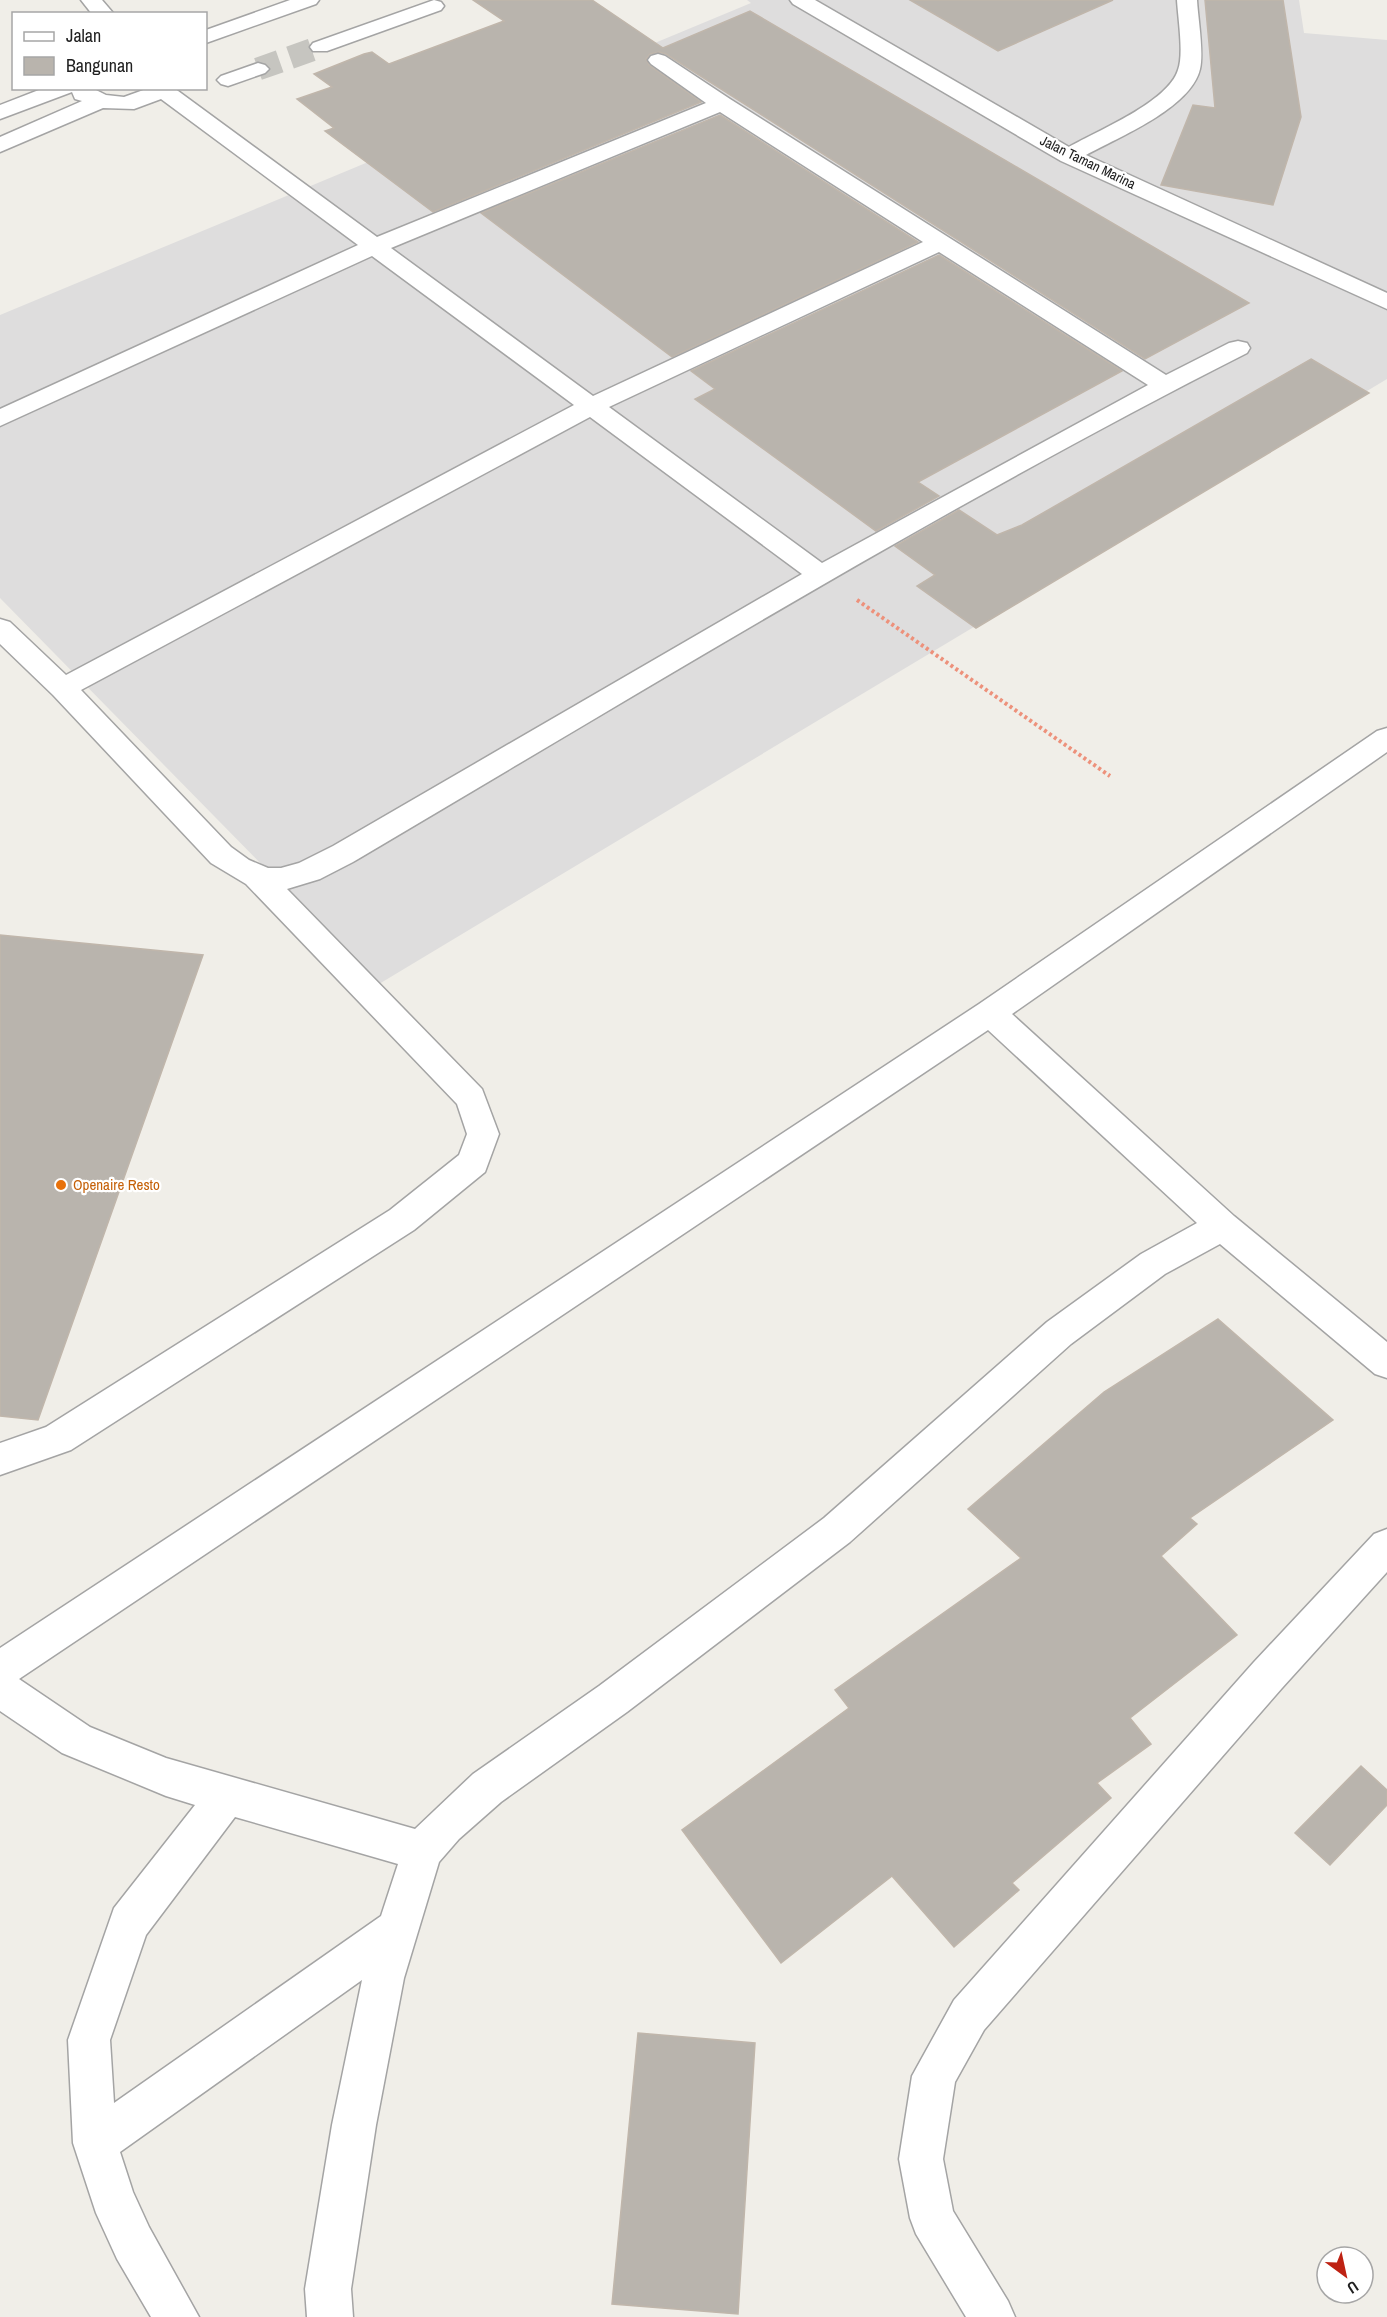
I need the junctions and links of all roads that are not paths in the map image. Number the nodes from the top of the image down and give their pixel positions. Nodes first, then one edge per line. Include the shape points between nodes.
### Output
1 (91, 0) edge
2 (309, 0) edge
3 (801, 0) edge
4 (1187, 0) edge
5 (436, 2) edge
6 (102, 12) edge
7 (207, 37) edge
8 (320, 47) tunnel mouth
9 (658, 60) dead end
10 (258, 69) tunnel mouth
11 (228, 80) dead end
12 (59, 90) edge
13 (160, 90) edge
14 (163, 90) edge
15 (90, 95) edge
16 (722, 104) junction
17 (0, 113) edge
18 (0, 145) edge
19 (1069, 156) junction
20 (939, 243) junction
21 (373, 247) junction
22 (1387, 302) edge
23 (1238, 348) dead end
24 (1165, 385) junction
25 (591, 406) junction
26 (0, 418) edge
27 (821, 575) junction
28 (0, 628) edge
29 (63, 688) junction
30 (1387, 738) edge
31 (257, 877) junction
32 (990, 1013) junction
33 (1222, 1226) junction
34 (1387, 1363) edge
35 (0, 1459) edge
36 (1387, 1546) edge
37 (0, 1670) edge
38 (0, 1689) edge
39 (227, 1795) junction
40 (422, 1851) junction
41 (398, 1929) junction
42 (95, 2143) junction
43 (176, 2317) edge
44 (330, 2317) edge
45 (992, 2317) edge

1 - 6 street
2 - 7 street
3 - 19 street, Jalan Taman Marina
4 - 19 street via 1190,68 1181,88
5 - 8 street
9 - 16 street
10 - 11 street
12 - 17 street
13 - 15 street via 145,100 121,104
14 - 21 street
15 - 18 street
16 - 20 street
16 - 21 street
19 - 22 street, Jalan Taman Marina
20 - 24 street
20 - 25 street
21 - 25 street
21 - 26 street
23 - 24 street
24 - 27 street
25 - 27 street
25 - 29 street
27 - 31 street via 336,858 295,878 277,882
28 - 29 street
29 - 31 street via 221,855
30 - 32 street
31 - 35 street via 471,1098 483,1134 473,1163 402,1220 58,1438
32 - 33 street
32 - 37 street
33 - 34 street
33 - 40 street via 1153,1264 1059,1333 837,1530 613,1699 487,1788
36 - 45 street via 1268,1675 969,2015 934,2076 921,2159 932,2218
38 - 39 street via 76,1740 166,1777
39 - 40 street
39 - 42 street via 129,1923 89,2040
40 - 41 street
41 - 42 street
41 - 44 street via 383,1978 354,2125 328,2289
42 - 43 street via 112,2197 133,2243

